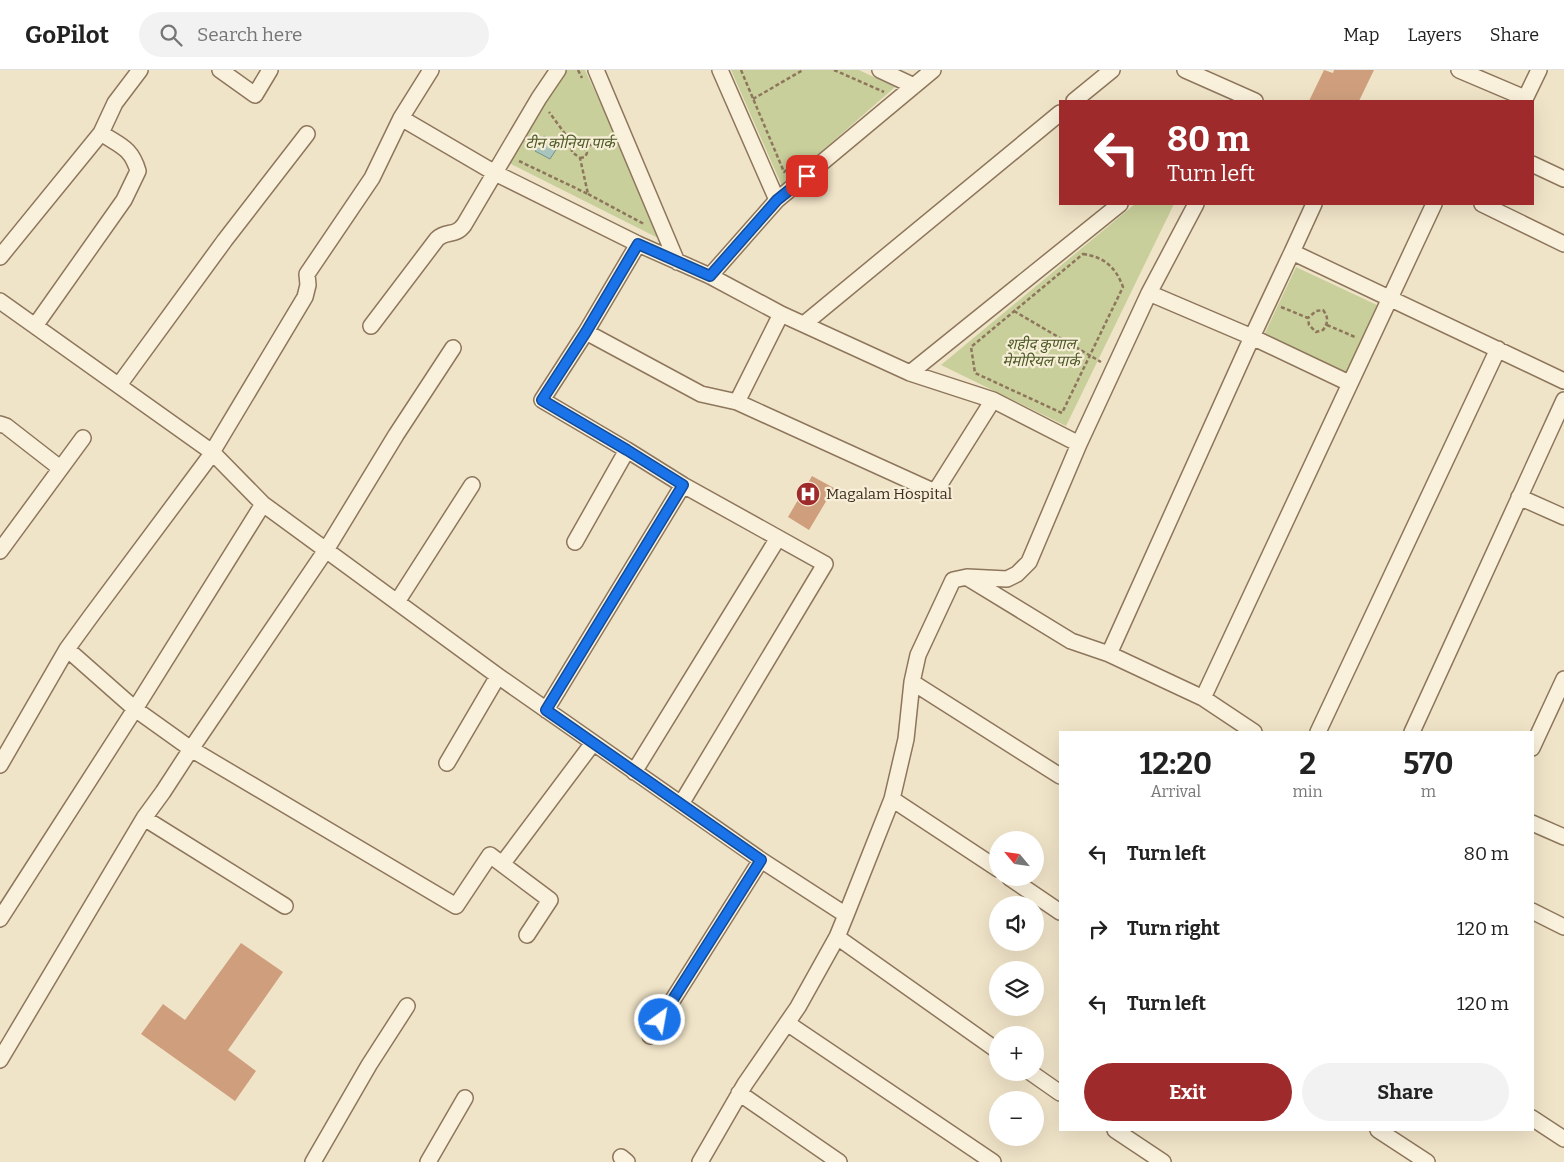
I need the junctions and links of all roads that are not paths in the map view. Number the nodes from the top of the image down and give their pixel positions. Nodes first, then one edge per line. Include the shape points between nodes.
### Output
1 (140, 70) edge
2 (220, 70) edge
3 (270, 70) edge
4 (431, 70) edge
5 (558, 70) edge
6 (596, 70) edge
7 (720, 70) edge
8 (880, 70) edge
9 (933, 70) edge
10 (1112, 70) edge
11 (1185, 70) edge
12 (1460, 70) edge
13 (1539, 70) edge
14 (914, 86) junction
15 (1075, 100) edge
16 (1249, 100) edge
17 (1525, 100) edge
18 (1059, 114) edge
19 (401, 118) junction
20 (101, 134) junction
21 (306, 134) dead end
22 (1534, 165) edge
23 (1562, 172) edge
24 (495, 173) junction
25 (777, 200) junction
26 (1119, 205) edge
27 (1195, 205) edge
28 (1314, 205) edge
29 (1434, 205) edge
30 (1484, 205) edge
31 (638, 244) junction
32 (1564, 244) edge
33 (1292, 252) junction
34 (0, 257) edge
35 (677, 262) junction
36 (710, 276) junction
37 (1149, 293) junction
38 (1390, 299) junction
39 (0, 301) edge
40 (781, 314) junction
41 (804, 324) junction
42 (35, 326) junction
43 (370, 326) dead end
44 (586, 332) junction
45 (1252, 337) junction
46 (453, 348) dead end
47 (1498, 350) junction
48 (910, 373) junction
49 (1564, 381) edge
50 (1350, 383) junction
51 (119, 385) junction
52 (993, 400) junction
53 (1564, 400) edge
54 (737, 402) junction
55 (0, 424) edge
56 (83, 438) dead end
57 (1079, 444) junction
58 (627, 450) junction
59 (212, 452) junction
60 (60, 468) junction
61 (683, 485) junction
62 (472, 486) dead end
63 (1519, 497) junction
64 (263, 504) junction
65 (1564, 517) edge
66 (778, 538) junction
67 (575, 542) dead end
68 (326, 550) junction
69 (0, 551) edge
70 (967, 577) junction
71 (397, 602) junction
72 (68, 650) junction
73 (1109, 654) junction
74 (498, 676) junction
75 (1564, 679) edge
76 (912, 682) junction
77 (1203, 698) junction
78 (135, 709) junction
79 (546, 710) junction
80 (1252, 731) edge
81 (1318, 731) edge
82 (1412, 731) edge
83 (593, 743) junction
84 (1534, 744) edge
85 (191, 749) junction
86 (447, 763) dead end
87 (0, 765) edge
88 (634, 772) junction
89 (1059, 775) edge
90 (892, 799) junction
91 (681, 804) junction
92 (144, 818) junction
93 (1534, 824) edge
94 (1564, 837) edge
95 (761, 860) junction
96 (503, 863) junction
97 (989, 863) edge
98 (1022, 886) edge
99 (285, 906) dead end
100 (1059, 911) edge
101 (1534, 912) edge
102 (846, 915) junction
103 (0, 919) edge
104 (1564, 927) edge
105 (526, 935) dead end
106 (837, 937) junction
107 (407, 1006) dead end
108 (787, 1024) junction
109 (650, 1036) dead end
110 (989, 1045) edge
111 (0, 1060) edge
112 (1043, 1081) edge
113 (1059, 1092) edge
114 (739, 1093) junction
115 (466, 1098) dead end
116 (1534, 1119) edge
117 (1116, 1131) edge
118 (1380, 1131) edge
119 (1564, 1139) edge
120 (313, 1162) edge
121 (428, 1162) edge
122 (700, 1162) edge
123 (838, 1162) edge
124 (993, 1162) edge
125 (1163, 1162) edge
126 (1428, 1162) edge

1 - 20 street via 115,103
2 - 3 street via 255,95
4 - 19 street
5 - 24 street
6 - 35 street
7 - 25 street
8 - 14 street
9 - 14 street
10 - 15 street
11 - 16 street
12 - 17 street
13 - 17 street
14 - 25 street
18 - 41 street
19 - 24 street
19 - 59 street via 372,178 307,274 305,297
20 - 34 street
20 - 42 street via 128,150 138,170 124,200
21 - 51 street
22 - 23 street
24 - 31 street
24 - 43 street via 460,231 437,239
25 - 36 street
26 - 48 street
27 - 37 street
28 - 33 street
29 - 38 street
30 - 32 street
31 - 35 street
31 - 44 street
33 - 38 street
33 - 45 street
35 - 36 street
36 - 40 street
37 - 45 street
37 - 57 street
38 - 47 street
38 - 50 street
39 - 42 street
40 - 41 street
40 - 54 street
41 - 48 street
42 - 51 street
44 - 54 street via 701,394
44 - 58 street via 542,400
45 - 50 street
45 - 73 street
46 - 68 street
47 - 49 street
47 - 81 street
48 - 52 street
50 - 77 street
51 - 59 street
52 - 54 street via 934,492
52 - 57 street
53 - 63 street
55 - 60 street
56 - 60 street
57 - 70 street via 1029,562 1007,579
58 - 61 street
58 - 67 street
59 - 64 street
59 - 72 street
60 - 69 street
61 - 66 street
61 - 79 street
62 - 71 street
63 - 65 street
63 - 82 street
64 - 68 street
64 - 78 street
66 - 88 street
66 - 91 street via 825,564
68 - 71 street
68 - 85 street
70 - 73 street via 1071,640
70 - 76 street via 953,580 918,655
71 - 74 street
72 - 78 street
72 - 87 street
73 - 77 street
74 - 79 street
74 - 86 street
75 - 84 street
76 - 89 street
76 - 90 street via 906,739
77 - 80 street
78 - 85 street
78 - 103 street
79 - 83 street
83 - 88 street
83 - 96 street
85 - 92 street
85 - 96 street via 456,906 490,854
88 - 91 street
90 - 97 street
90 - 102 street
91 - 95 street
92 - 99 street
92 - 111 street
93 - 94 street
95 - 102 street
95 - 109 street
96 - 105 street via 550,900
98 - 100 street
101 - 104 street
102 - 106 street
106 - 108 street
106 - 110 street
107 - 120 street
108 - 114 street
108 - 124 street
112 - 113 street
114 - 122 street
114 - 123 street
115 - 121 street
116 - 119 street
117 - 125 street
118 - 126 street

